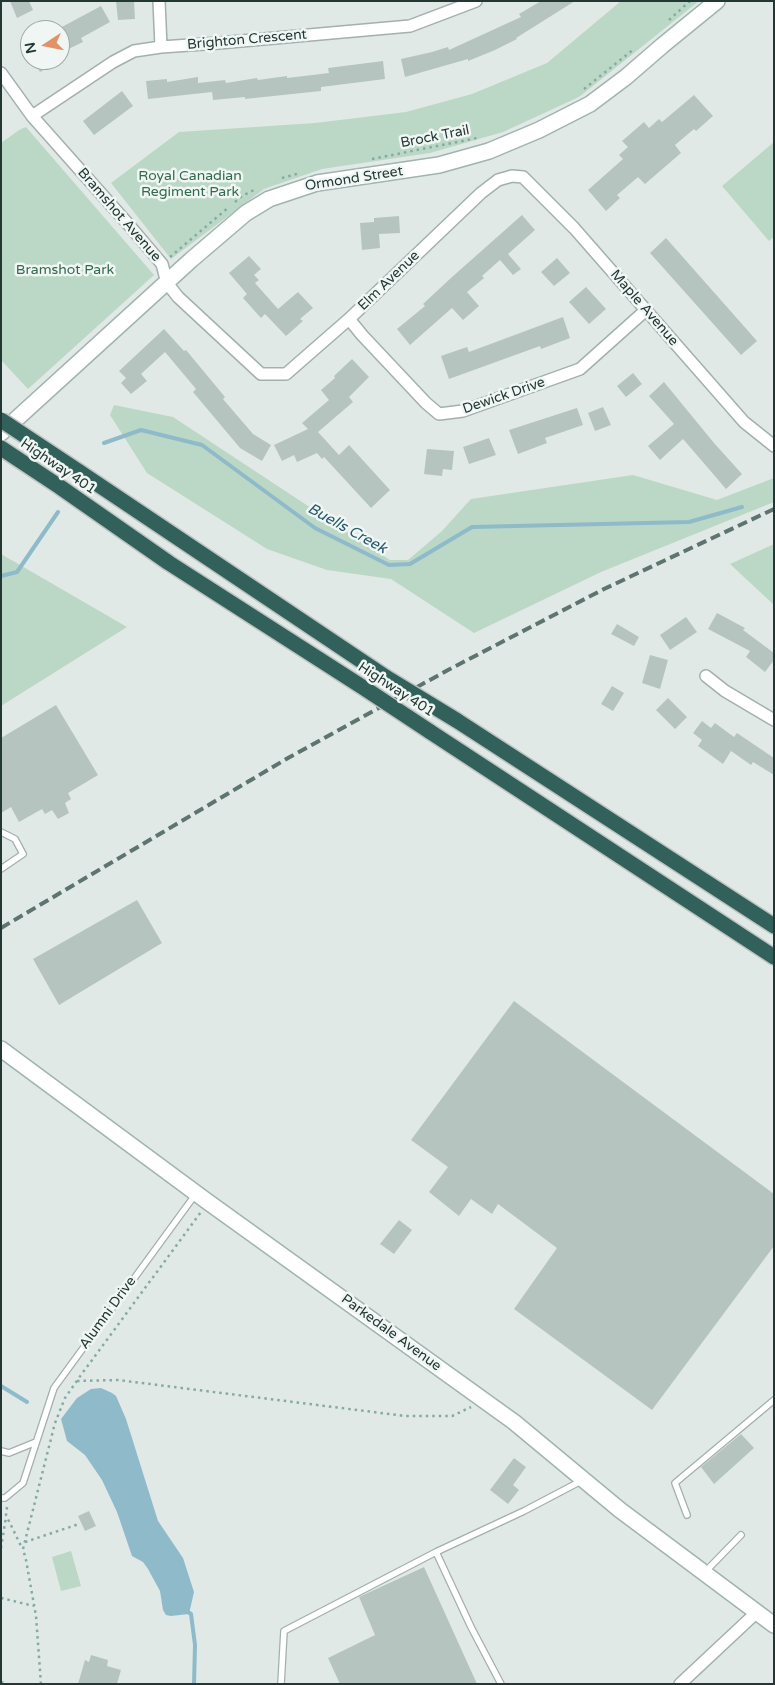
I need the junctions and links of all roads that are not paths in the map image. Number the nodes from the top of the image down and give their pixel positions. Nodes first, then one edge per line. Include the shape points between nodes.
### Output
1 (159, 1) edge
2 (476, 1) edge
3 (716, 1) edge
4 (161, 47) junction
5 (1, 73) edge
6 (32, 116) junction
7 (512, 176) joint
8 (167, 283) junction
9 (646, 310) junction
10 (349, 319) junction
11 (261, 374) joint
12 (1, 420) edge
13 (1, 433) edge
14 (774, 446) edge
15 (1, 448) edge
16 (706, 676) dead end
17 (774, 720) edge
18 (1, 832) edge
19 (1, 869) edge
20 (774, 926) edge
21 (774, 957) edge
22 (1, 1049) edge
23 (202, 1197) junction
24 (774, 1400) edge
25 (36, 1442) junction
26 (1, 1451) edge
27 (583, 1480) junction
28 (3, 1498) edge
29 (687, 1515) dead end
30 (741, 1535) dead end
31 (436, 1552) junction
32 (704, 1574) junction
33 (756, 1612) junction
34 (774, 1625) edge
35 (281, 1684) edge
36 (501, 1684) edge
37 (680, 1684) edge

1 - 4 street
2 - 4 street, Brighton Crescent via 410,26
3 - 8 main road, Ormond Street via 590,104 489,151 438,165 317,183 269,199 246,213
4 - 6 street, Brighton Crescent via 134,51 113,62
5 - 6 street, Bramshot Avenue
6 - 8 street, Bramshot Avenue via 159,260
7 - 9 street, Maple Avenue via 522,177 574,228
7 - 10 street, Elm Avenue via 498,180 481,193
8 - 11 street, Bramshot Avenue via 178,298
8 - 13 main road, Ormond Street
9 - 10 street, Dewick Drive via 580,369 463,411 439,414
9 - 14 street, Maple Avenue via 744,422
10 - 11 street, Elm Avenue via 286,374
12 - 20 highway, Highway 401, bridge via 387,678
15 - 21 highway, Highway 401, bridge via 169,563
16 - 17 street
18 - 19 lane via 15,839 24,854
22 - 23 main road, Parkedale Avenue
23 - 25 lane, Alumni Drive via 54,1388
23 - 27 main road, Parkedale Avenue via 521,1427
24 - 29 lane via 676,1483
25 - 26 lane via 9,1453
25 - 28 lane, Alumni Drive via 23,1483
27 - 31 lane
27 - 32 main road, Parkedale Avenue
30 - 32 lane
31 - 35 lane via 284,1631
31 - 36 lane
32 - 33 main road, Parkedale Avenue
33 - 34 main road, Parkedale Avenue
33 - 37 street

